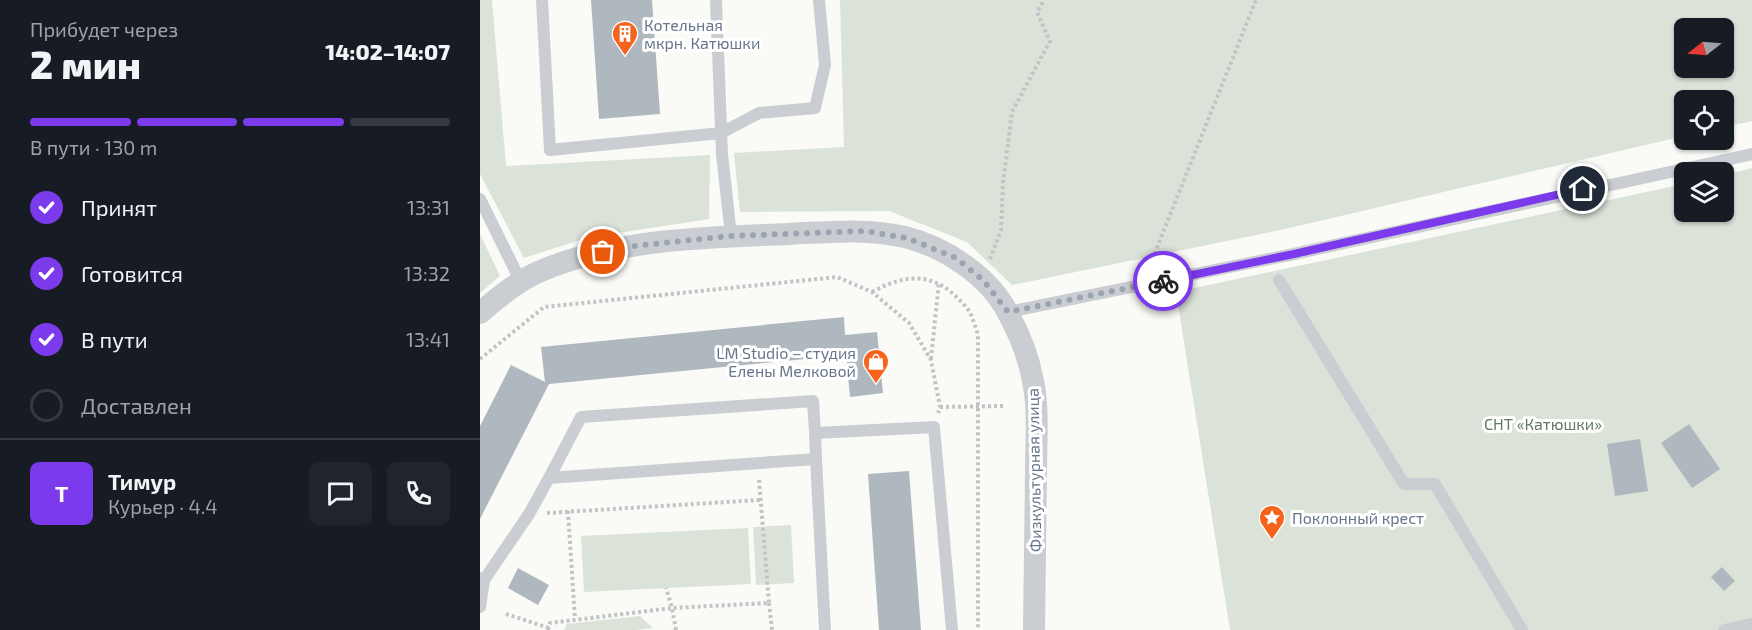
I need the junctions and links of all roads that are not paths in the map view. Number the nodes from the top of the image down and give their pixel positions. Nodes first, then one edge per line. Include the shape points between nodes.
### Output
1 (542, 0) edge
2 (716, 0) edge
3 (819, 0) edge
4 (721, 133) junction
5 (1752, 154) edge
6 (480, 199) edge
7 (730, 236) junction
8 (1279, 280) dead end
9 (521, 282) junction
10 (1008, 312) junction
11 (480, 314) edge
12 (815, 433) junction
13 (816, 459) junction
14 (549, 478) junction
15 (482, 579) edge
16 (480, 607) edge
17 (1752, 624) edge
18 (825, 630) edge
19 (952, 630) edge
20 (1034, 630) edge
21 (1522, 630) edge
22 (1724, 630) edge

1 - 4 lane via 550,150
2 - 4 lane
3 - 4 lane via 825,65 815,108 759,113
4 - 7 lane
5 - 10 lane
6 - 9 lane
7 - 9 street, Физкультурная улица via 592,254 541,270
7 - 10 street, Физкультурная улица via 865,231 907,238 956,258 983,280
8 - 21 lane via 1404,484 1435,484
9 - 11 street, Физкультурная улица
10 - 20 street, Физкультурная улица via 1033,381
12 - 13 lane
12 - 14 lane via 813,401 581,417
12 - 19 lane via 934,427
13 - 14 lane
13 - 18 lane
14 - 15 lane
15 - 16 lane
17 - 22 lane

